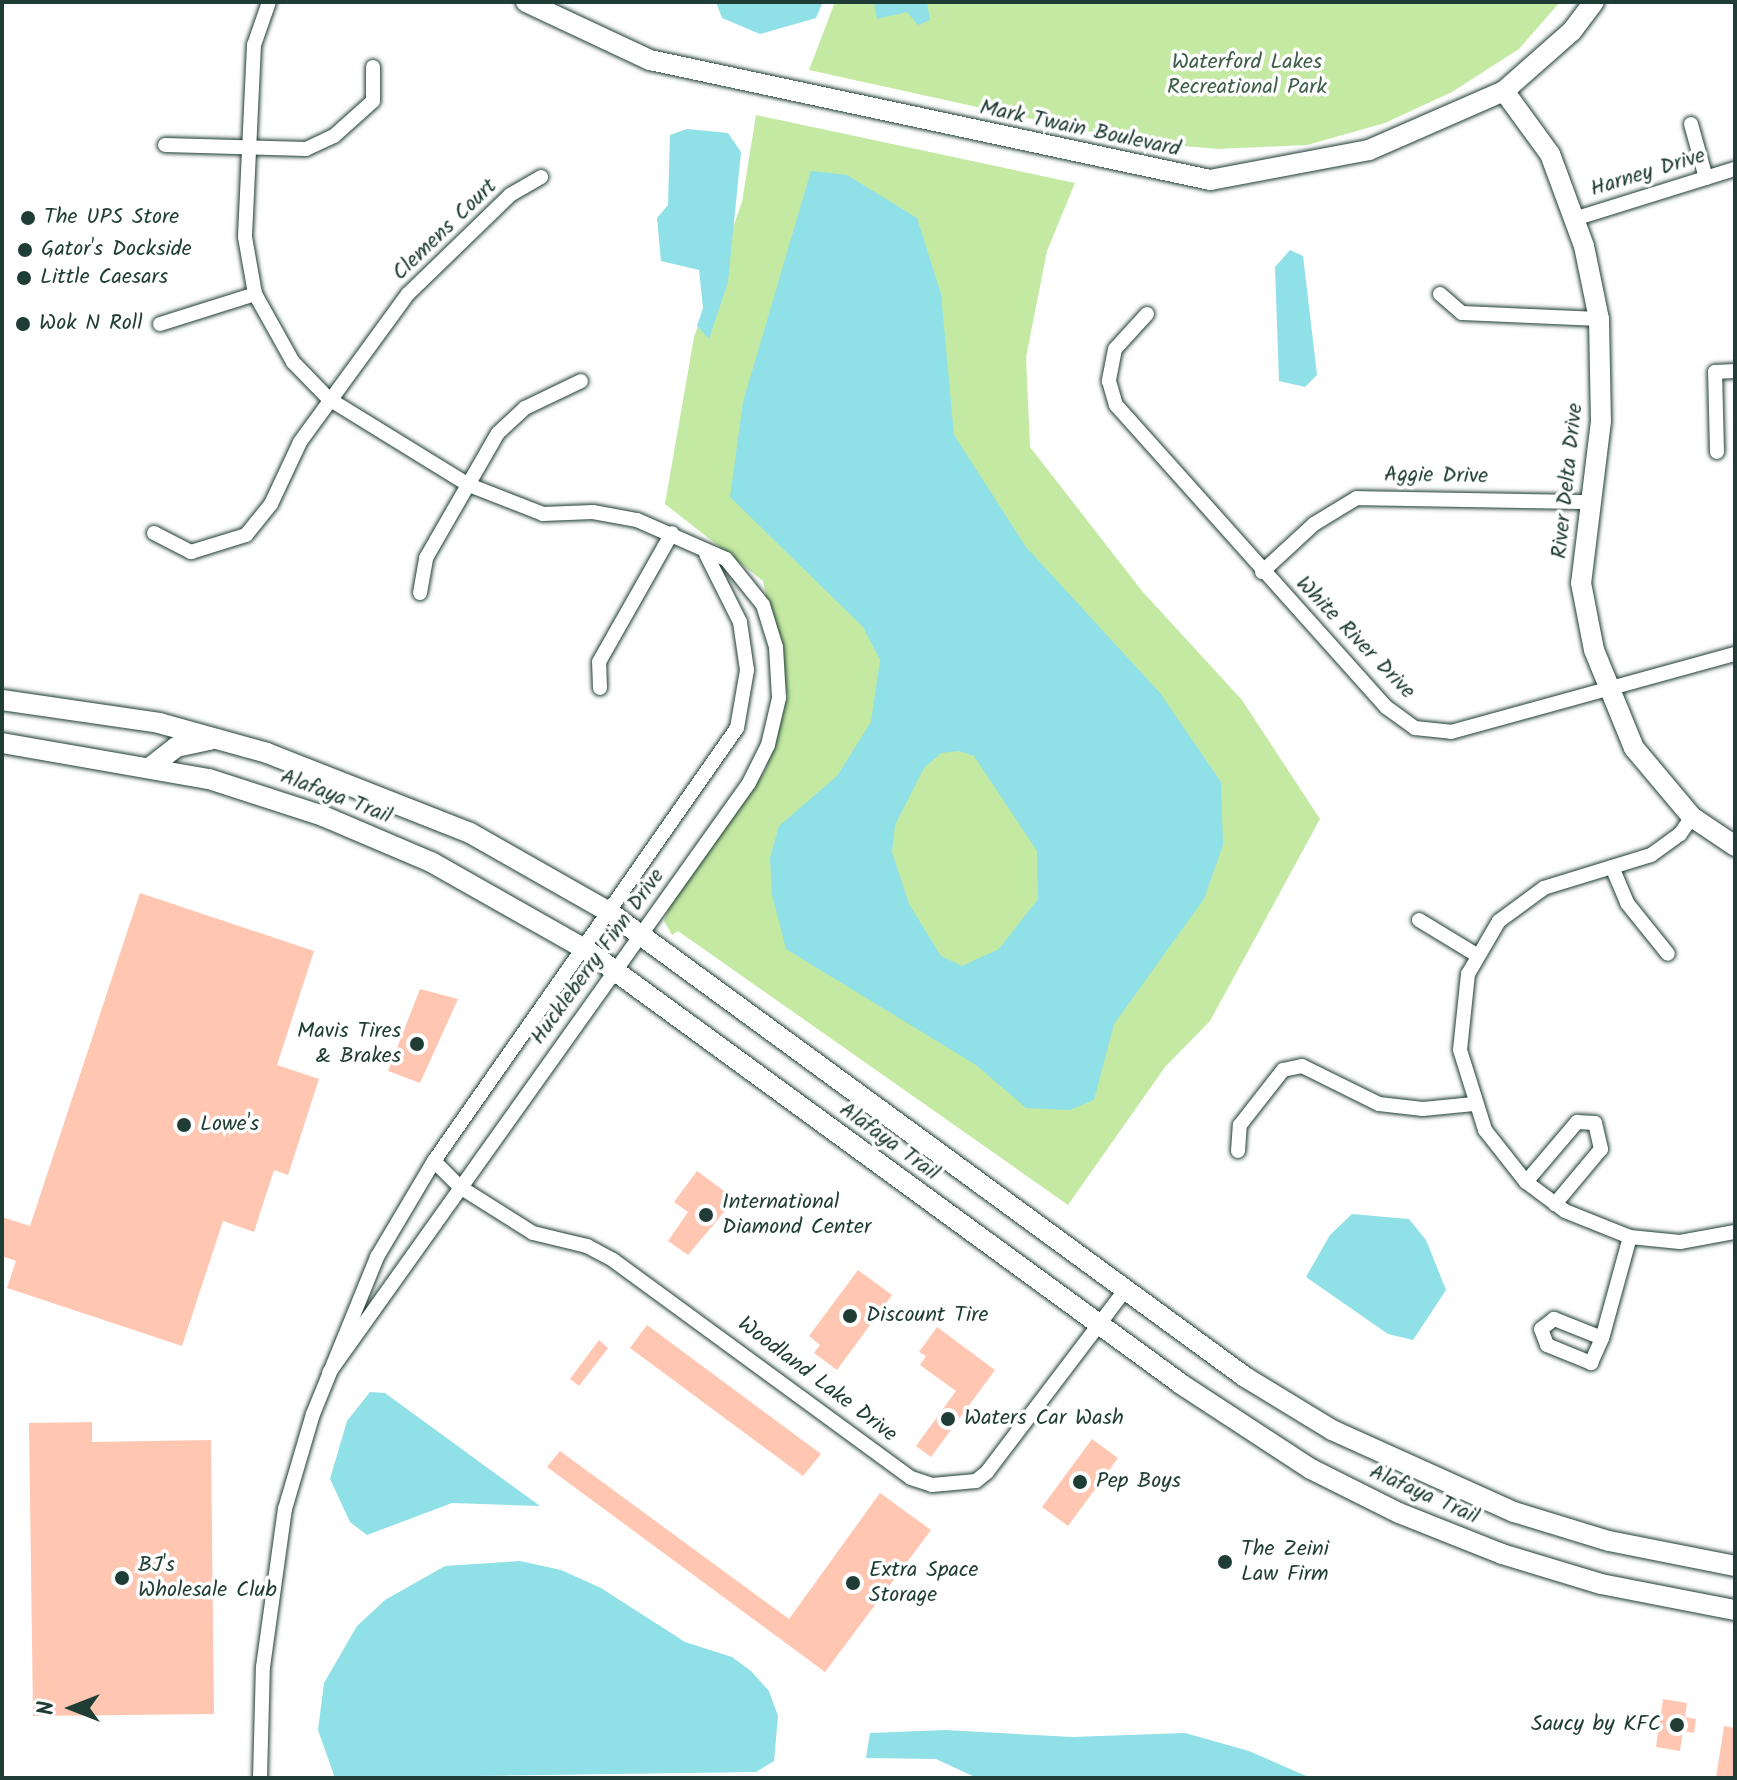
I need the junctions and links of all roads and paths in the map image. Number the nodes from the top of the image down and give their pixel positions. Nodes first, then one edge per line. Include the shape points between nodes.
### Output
1 (269, 2) edge
2 (526, 2) edge
3 (1594, 2) edge
4 (373, 67) dead end
5 (1504, 91) junction
6 (1691, 124) dead end
7 (165, 145) dead end
8 (247, 151) junction
9 (1735, 169) edge
10 (541, 177) dead end
11 (1706, 178) junction
12 (1574, 219) junction
13 (255, 294) junction
14 (1440, 294) dead end
15 (1147, 314) dead end
16 (1599, 319) junction
17 (160, 324) dead end
18 (1735, 371) edge
19 (581, 381) dead end
20 (329, 399) junction
21 (1717, 452) dead end
22 (469, 485) junction
23 (1588, 502) junction
24 (154, 533) dead end
25 (672, 533) junction
26 (706, 554) junction
27 (1262, 572) junction
28 (420, 593) dead end
29 (1735, 654) edge
30 (600, 688) dead end
31 (1607, 689) junction
32 (2, 700) edge
33 (214, 739) junction
34 (2, 743) edge
35 (152, 766) junction
36 (1692, 817) junction
37 (1735, 846) edge
38 (1612, 867) junction
39 (609, 912) junction
40 (1419, 920) dead end
41 (641, 936) junction
42 (585, 949) junction
43 (1475, 954) junction
44 (1668, 954) dead end
45 (616, 971) junction
46 (1474, 1104) junction
47 (1238, 1151) dead end
48 (434, 1161) junction
49 (1526, 1182) junction
50 (460, 1187) junction
51 (1555, 1204) junction
52 (1735, 1232) edge
53 (1630, 1237) junction
54 (1125, 1290) junction
55 (1098, 1324) junction
56 (1602, 1338) junction
57 (329, 1373) junction
58 (1735, 1566) edge
59 (1735, 1610) edge
60 (260, 1778) edge

1 - 8 street, Huckleberry Finn Drive via 254,45
2 - 5 main road, Mark Twain Boulevard via 650,60 1210,180 1369,150
3 - 5 main road, Mark Twain Boulevard via 1572,31
4 - 8 street via 373,101 334,136 306,149
5 - 12 main road, River Delta Drive via 1550,154
6 - 11 street
7 - 8 street
8 - 13 street, Huckleberry Finn Drive via 245,237
9 - 11 street, Harney Drive
10 - 20 street, Clemens Court via 510,195 443,255
11 - 12 street, Harney Drive
12 - 16 main road, River Delta Drive
13 - 17 street
13 - 20 street, Huckleberry Finn Drive via 293,362
14 - 16 street via 1462,313
15 - 27 street, White River Drive via 1115,349 1109,381 1116,405
16 - 23 main road, River Delta Drive via 1601,421
18 - 21 street via 1715,372
19 - 22 street via 525,408 498,433
20 - 22 street, Huckleberry Finn Drive
20 - 24 street, Clemens Court via 300,442 271,504 246,535 191,552
22 - 25 street, Huckleberry Finn Drive via 543,514 593,512
22 - 28 street via 426,558
23 - 27 street, Aggie Drive via 1357,498 1314,524
23 - 31 main road, River Delta Drive via 1581,583
25 - 26 street, Huckleberry Finn Drive
25 - 30 street via 599,662
26 - 39 street, Huckleberry Finn Drive via 740,622 747,670 737,728
26 - 41 street, Huckleberry Finn Drive via 726,559 763,605 776,647 779,698 768,745 749,783
27 - 31 street, White River Drive via 1386,707 1415,728 1451,732
29 - 31 street, White River Drive
31 - 36 main road, River Delta Drive via 1634,748
32 - 33 main road, Alafaya Trail via 93,711
33 - 35 main road via 176,747
33 - 39 main road, Alafaya Trail via 319,768 421,809
34 - 35 main road, Alafaya Trail
35 - 42 main road, Alafaya Trail via 268,796 381,839
36 - 37 main road, River Delta Drive
36 - 38 street via 1680,834 1651,855
38 - 43 street via 1535,894 1499,921
38 - 44 street via 1627,903
39 - 41 main road, Alafaya Trail
39 - 42 street, Huckleberry Finn Drive
40 - 43 street
41 - 45 street, Huckleberry Finn Drive
41 - 54 main road, Alafaya Trail
42 - 45 main road, Alafaya Trail
42 - 48 street, Huckleberry Finn Drive
43 - 46 street via 1460,1023
45 - 50 street, Huckleberry Finn Drive
45 - 55 main road, Alafaya Trail
46 - 47 street via 1423,1109 1379,1104 1302,1066 1283,1070 1240,1125
46 - 49 street via 1485,1130
48 - 50 street, Woodland Lake Drive
48 - 57 street, Huckleberry Finn Drive via 377,1257
49 - 51 street
49 - 51 street via 1577,1122 1595,1123 1603,1134 1601,1149
50 - 55 street, Woodland Lake Drive via 533,1233 587,1246 613,1260 911,1478 932,1485 976,1481 987,1472
50 - 57 street, Huckleberry Finn Drive
51 - 53 street
52 - 53 street via 1680,1242
53 - 56 street
54 - 55 street, Woodland Lake Drive
54 - 58 main road, Alafaya Trail via 1291,1406 1423,1475 1563,1528
55 - 59 main road, Alafaya Trail via 1269,1444 1399,1513 1553,1571
56 - 56 street via 1591,1363 1547,1345 1541,1329 1554,1319
57 - 60 street, Huckleberry Finn Drive via 285,1509 272,1583

